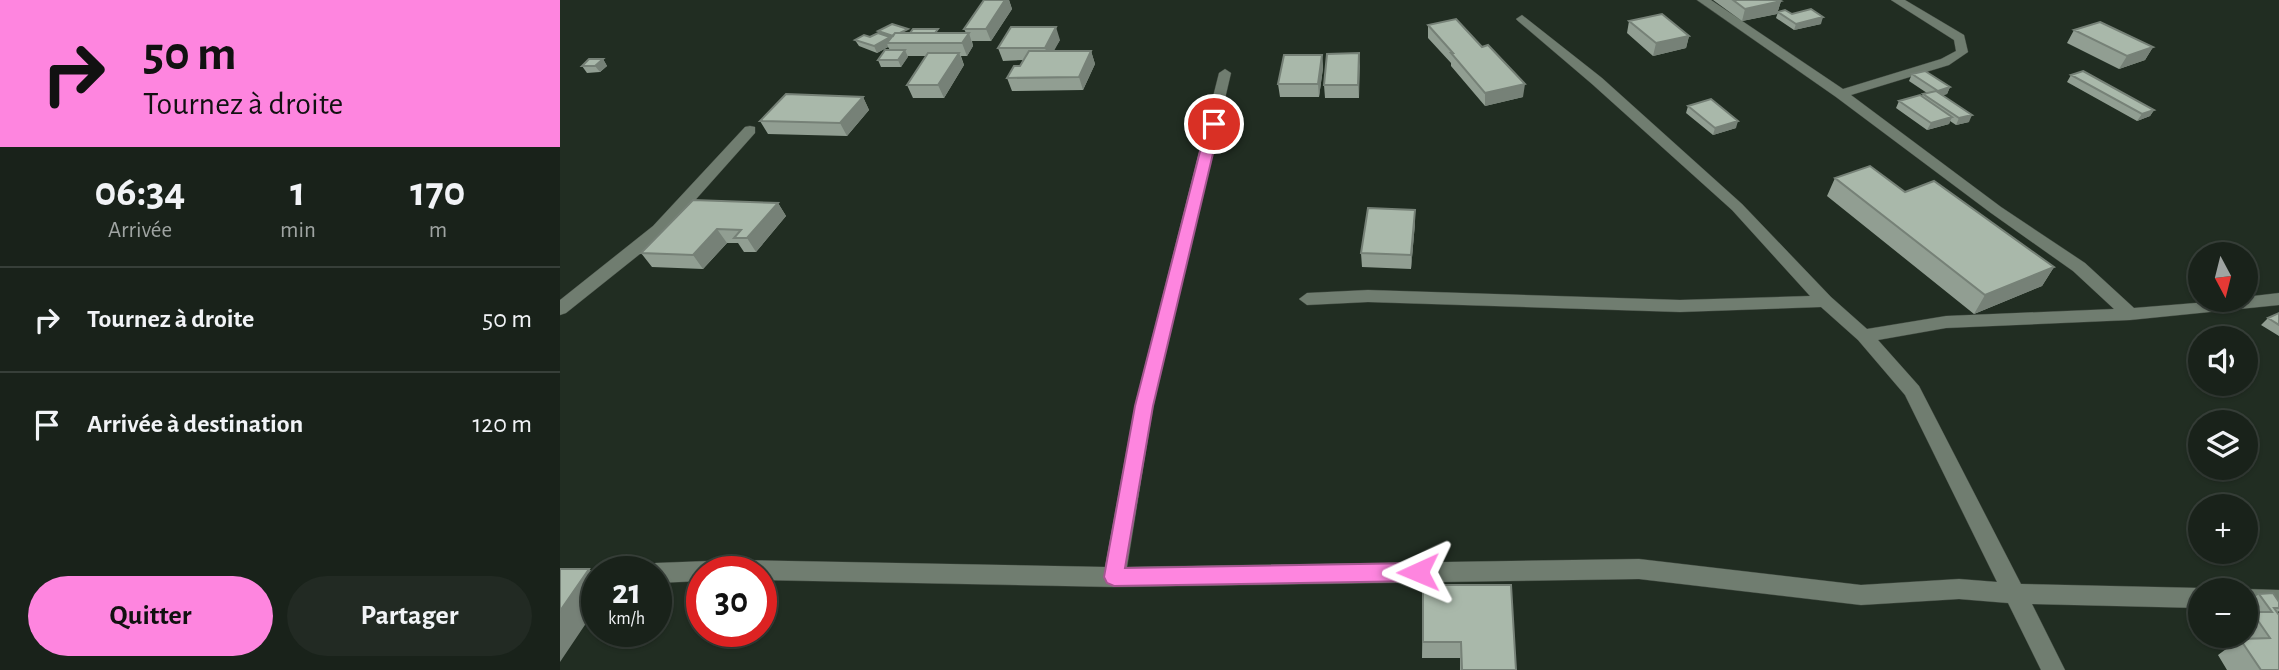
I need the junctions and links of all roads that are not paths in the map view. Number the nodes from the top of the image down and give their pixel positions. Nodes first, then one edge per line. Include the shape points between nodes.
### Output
1 (1703, 0) edge
2 (1897, 0) edge
3 (1522, 19) dead end
4 (1225, 73) dead end
5 (1841, 94) junction
6 (750, 130) dead end
7 (1307, 299) dead end
8 (2279, 299) edge
9 (1825, 301) junction
10 (560, 309) edge
11 (2130, 314) junction
12 (1864, 336) junction
13 (672, 572) edge
14 (1114, 577) junction
15 (2017, 594) junction
16 (2188, 598) edge
17 (2258, 599) edge
18 (2279, 600) edge
19 (2053, 670) edge

1 - 5 street
2 - 5 street via 1960,38 1962,52 1945,62
3 - 9 street via 1737,207
4 - 14 street via 1144,406
5 - 11 street via 2079,267
6 - 10 street via 659,230
7 - 9 street via 1368,296 1680,306
8 - 11 street
9 - 12 street
11 - 12 street via 1946,322
12 - 15 street via 1912,391
13 - 14 street
14 - 15 street via 1639,569 1861,595 1959,589
15 - 16 street
15 - 19 street
17 - 18 street

